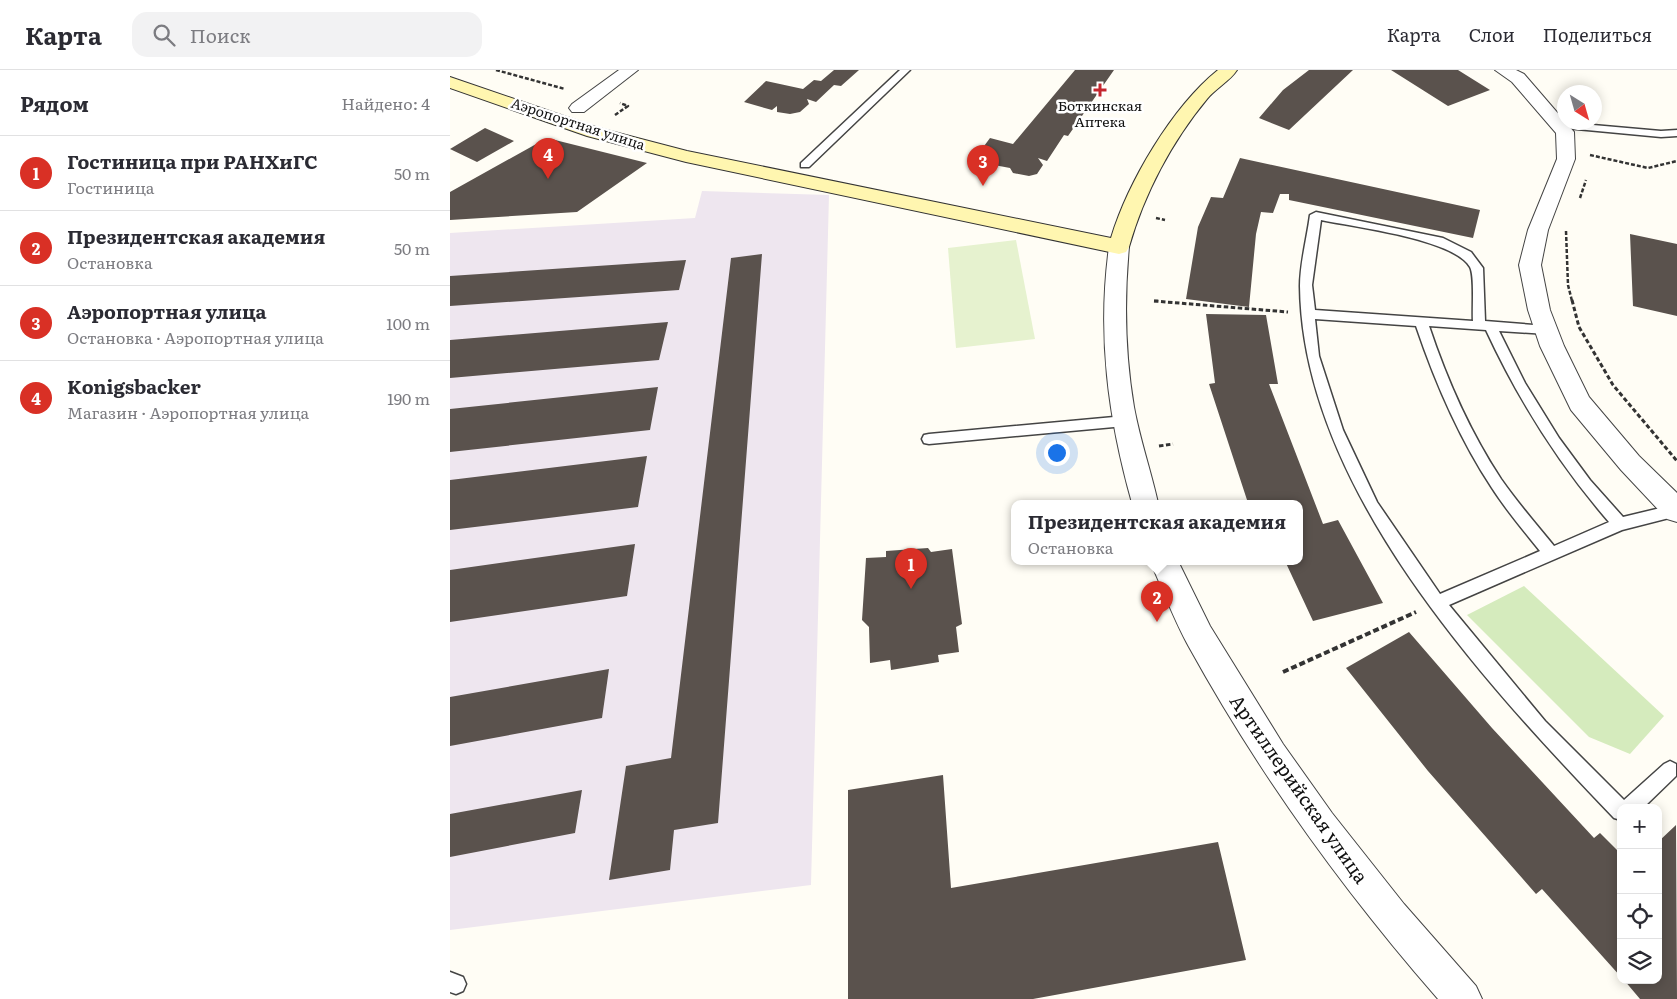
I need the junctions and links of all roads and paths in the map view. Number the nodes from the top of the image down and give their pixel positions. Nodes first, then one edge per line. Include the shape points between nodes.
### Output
1 (464, 70) edge
2 (496, 70) edge
3 (630, 70) edge
4 (905, 70) edge
5 (1229, 70) edge
6 (1503, 70) edge
7 (450, 82) edge
8 (521, 89) dead end
9 (564, 96) joint
10 (578, 108) junction
11 (1557, 124) edge
12 (1602, 129) edge
13 (1563, 130) edge
14 (1677, 133) edge
15 (1677, 161) edge
16 (1587, 162) dead end
17 (805, 165) junction
18 (1586, 177) dead end
19 (1578, 203) dead end
20 (1566, 230) dead end
21 (1121, 239) junction
22 (1154, 301) dead end
23 (1309, 314) junction
24 (1421, 321) junction
25 (1484, 325) junction
26 (1547, 330) junction
27 (1125, 421) junction
28 (929, 439) dead end
29 (1677, 461) edge
30 (1144, 500) edge
31 (1677, 511) edge
32 (1620, 524) junction
33 (1550, 554) junction
34 (1166, 565) edge
35 (1437, 603) junction
36 (1283, 672) dead end
37 (1670, 770) dead end
38 (1633, 804) edge
39 (1617, 807) edge
40 (1450, 993) edge

1 - 8 main road, Аэропортная улица
2 - 9 path
3 - 10 street
4 - 17 lane
5 - 21 main road via 1201,95 1178,127 1140,193
6 - 11 street via 1518,78
7 - 21 main road, Аэропортная улица via 594,132 676,154
9 - 10 main road, Аэропортная улица
10 - 17 main road, Аэропортная улица via 686,139
12 - 14 lane
13 - 26 street via 1566,158 1538,230 1530,266 1539,310
15 - 16 path via 1648,168 1587,154
17 - 21 main road, Аэропортная улица
18 - 19 path
20 - 29 path via 1568,285 1579,327 1613,384
21 - 27 street via 1113,301 1114,347
22 - 23 path
23 - 24 lane
23 - 25 lane via 1306,285 1316,215 1443,242 1467,256 1477,268
23 - 35 lane via 1313,356 1336,430 1371,506
24 - 25 lane
24 - 33 lane via 1432,358 1462,424 1497,483
25 - 26 lane
25 - 32 lane via 1546,430 1580,478
26 - 31 street via 1580,403 1630,463
27 - 28 lane
27 - 30 street
31 - 32 lane
32 - 33 lane
33 - 35 lane
34 - 40 street, Артиллерийская улица via 1199,636 1271,756
35 - 36 path
35 - 39 lane via 1538,727
37 - 38 lane

